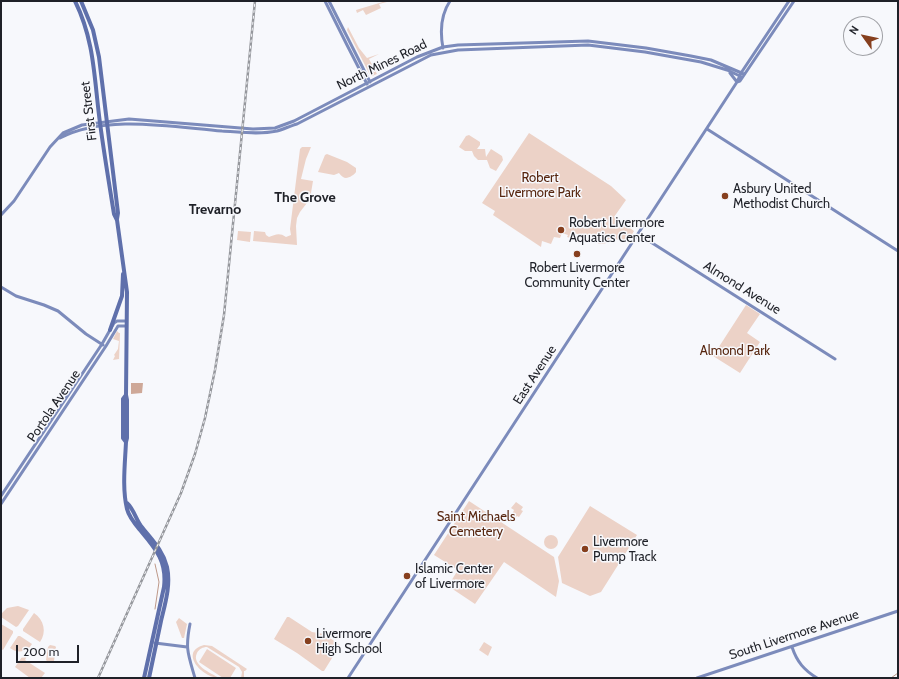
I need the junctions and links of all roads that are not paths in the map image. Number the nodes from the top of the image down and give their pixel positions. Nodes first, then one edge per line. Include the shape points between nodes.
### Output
1 (75, 1) edge
2 (81, 1) edge
3 (325, 1) edge
4 (330, 1) edge
5 (450, 1) edge
6 (789, 1) edge
7 (794, 1) edge
8 (443, 47) junction
9 (444, 52) junction
10 (691, 60) junction
11 (712, 60) junction
12 (727, 70) junction
13 (742, 75) junction
14 (370, 81) junction
15 (737, 82) junction
16 (366, 83) junction
17 (371, 85) junction
18 (107, 123) junction
19 (100, 124) junction
20 (707, 128) junction
21 (253, 131) junction
22 (1, 215) edge
23 (117, 220) junction
24 (638, 234) junction
25 (898, 251) edge
26 (124, 266) junction
27 (1, 287) edge
28 (126, 321) junction
29 (126, 326) junction
30 (110, 330) junction
31 (102, 344) junction
32 (106, 346) junction
33 (834, 359) dead end
34 (1, 496) edge
35 (1, 504) edge
36 (898, 611) edge
37 (190, 624) dead end
38 (154, 643) junction
39 (187, 647) junction
40 (792, 647) junction
41 (144, 678) edge
42 (149, 678) edge
43 (195, 678) edge
44 (348, 678) edge
45 (697, 678) edge
46 (817, 678) edge

1 - 19 main road, First Street via 94,58
2 - 18 main road, First Street via 99,57
3 - 16 main road
4 - 14 main road
5 - 8 main road via 444,11 441,25
6 - 13 main road, East Avenue
7 - 13 main road, East Avenue
8 - 9 main road
8 - 11 main road, North Mines Road via 588,41
8 - 14 main road, North Mines Road
9 - 10 main road, North Mines Road via 588,46
9 - 17 main road, North Mines Road via 431,55
10 - 11 main road
10 - 12 main road, North Mines Road
11 - 13 main road, North Mines Road
12 - 13 main road, North Mines Road
12 - 15 main road
13 - 15 main road, East Avenue
14 - 16 main road, North Mines Road
14 - 17 main road
15 - 20 main road, East Avenue
16 - 17 main road
16 - 21 main road, North Mines Road via 294,120 275,128
17 - 21 main road, North Mines Road via 297,124 277,131
18 - 19 main road, North Mines Road
18 - 21 main road, North Mines Road
18 - 23 main road, First Street
19 - 22 main road, North Mines Road via 74,130 58,138 14,201
19 - 23 main road, First Street
20 - 24 main road, East Avenue
20 - 25 main road
23 - 26 main road, First Street
24 - 33 main road, Almond Avenue
24 - 44 main road, East Avenue
26 - 28 main road, First Street via 127,292
26 - 30 main road via 122,296
27 - 31 main road via 16,296 58,311
28 - 29 main road, First Street
28 - 30 main road via 115,322
29 - 32 main road, Portola Avenue via 117,327
29 - 38 main road, First Street via 123,438 126,442 127,509 161,554 164,567 165,582
30 - 31 main road, Portola Avenue
31 - 32 main road
31 - 34 main road, Portola Avenue
32 - 35 main road, Portola Avenue
36 - 40 main road, South Livermore Avenue
37 - 39 main road
38 - 39 main road
38 - 41 main road, First Street
38 - 42 main road, First Street
39 - 43 main road
40 - 45 main road, South Livermore Avenue
40 - 46 main road via 803,668

